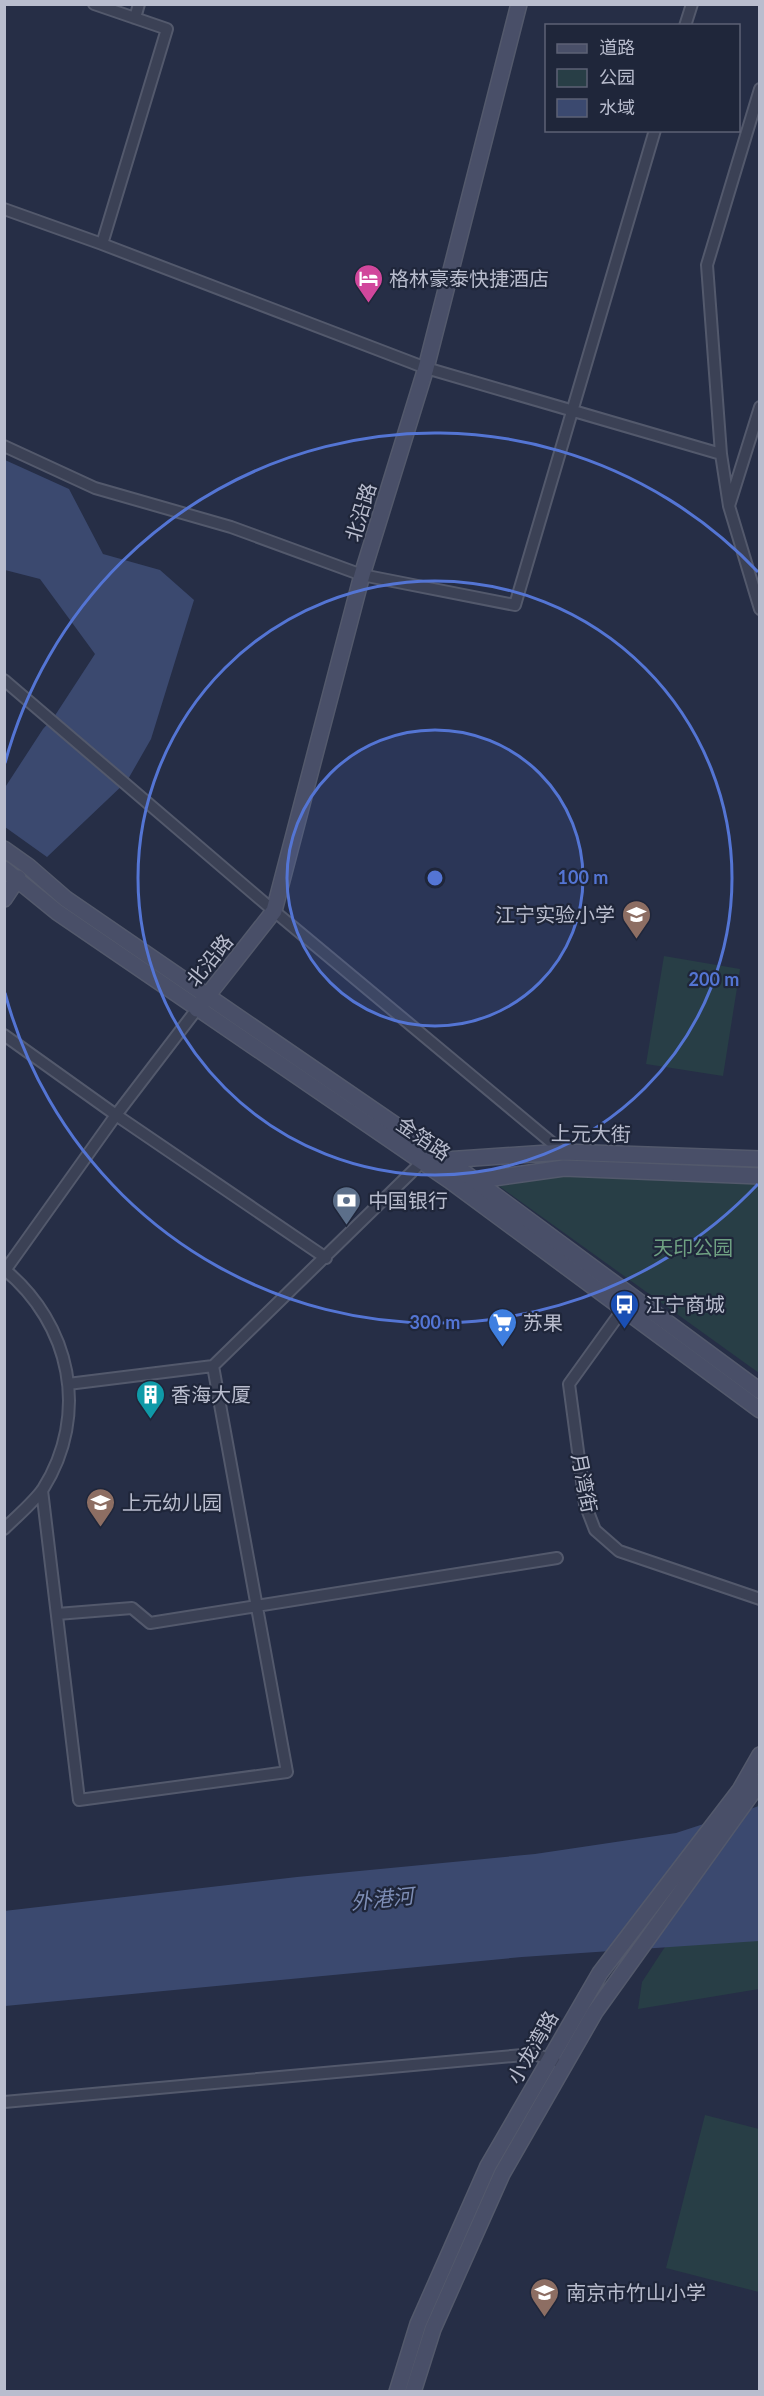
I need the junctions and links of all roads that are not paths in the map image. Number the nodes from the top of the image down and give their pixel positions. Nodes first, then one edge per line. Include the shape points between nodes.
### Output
1 (93, 4) edge
2 (139, 4) edge
3 (519, 4) edge
4 (692, 4) edge
5 (135, 18) junction
6 (687, 24) edge
7 (759, 89) edge
8 (654, 132) edge
9 (4, 209) edge
10 (102, 244) junction
11 (426, 368) junction
12 (759, 407) edge
13 (573, 409) junction
14 (4, 446) edge
15 (721, 454) junction
16 (729, 506) junction
17 (362, 575) junction
18 (759, 609) edge
19 (4, 680) edge
20 (4, 849) edge
21 (4, 868) edge
22 (18, 878) junction
23 (4, 899) edge
24 (61, 906) junction
25 (274, 911) junction
26 (202, 1003) junction
27 (4, 1035) edge
28 (116, 1115) junction
29 (563, 1152) junction
30 (759, 1159) edge
31 (447, 1160) junction
32 (422, 1162) junction
33 (759, 1176) edge
34 (449, 1180) junction
35 (476, 1182) junction
36 (326, 1258) junction
37 (5, 1269) edge
38 (624, 1309) junction
39 (213, 1366) junction
40 (68, 1384) junction
41 (759, 1391) edge
42 (759, 1410) edge
43 (42, 1490) junction
44 (4, 1529) edge
45 (557, 1558) dead end
46 (759, 1599) edge
47 (256, 1606) junction
48 (57, 1614) junction
49 (759, 1755) edge
50 (752, 1788) edge
51 (550, 2058) junction
52 (564, 2067) junction
53 (4, 2102) edge
54 (397, 2391) edge
55 (414, 2391) edge

1 - 5 street
2 - 5 street
3 - 11 main road, 北沿路
4 - 6 street
5 - 10 street via 167,29
7 - 15 street via 707,265
8 - 13 street
9 - 10 street
10 - 11 street
11 - 13 street
11 - 17 main road, 北沿路
12 - 16 street
13 - 15 street
13 - 17 street via 515,605
14 - 17 street via 95,488 231,528
15 - 16 street
16 - 18 street
17 - 25 main road, 北沿路
19 - 25 street
20 - 24 main road via 28,866
21 - 22 main road
22 - 23 main road
22 - 24 main road
24 - 26 main road, 金箔路
25 - 26 main road, 北沿路
25 - 29 street
26 - 28 street
26 - 31 main road, 金箔路
26 - 32 main road, 金箔路
27 - 28 street
28 - 36 street
28 - 37 street
29 - 30 main road, 上元大街
29 - 31 main road, 上元大街
31 - 32 main road, 上元大街
31 - 35 main road, 金箔路
32 - 34 main road, 金箔路
32 - 36 street
33 - 35 main road, 上元大街 via 564,1168
34 - 35 main road, 上元大街
34 - 38 main road, 金箔路
35 - 41 main road, 金箔路
36 - 39 street
37 - 40 street via 34,1297 56,1331
38 - 42 main road, 金箔路
38 - 46 street, 月湾街 via 569,1384 585,1504 595,1530 619,1551
39 - 40 street
39 - 47 street
40 - 43 street via 70,1412 61,1453
43 - 44 street
43 - 48 street
45 - 47 street
47 - 48 street via 150,1623 132,1608
47 - 48 street via 287,1772 79,1800
49 - 50 main road, 小龙湾路
50 - 51 main road, 小龙湾路 via 600,1973
50 - 52 main road, 小龙湾路 via 595,2012
51 - 52 street
51 - 53 street via 534,2054
51 - 54 main road, 小龙湾路 via 488,2166 418,2324
52 - 55 main road, 小龙湾路 via 502,2174 433,2329

